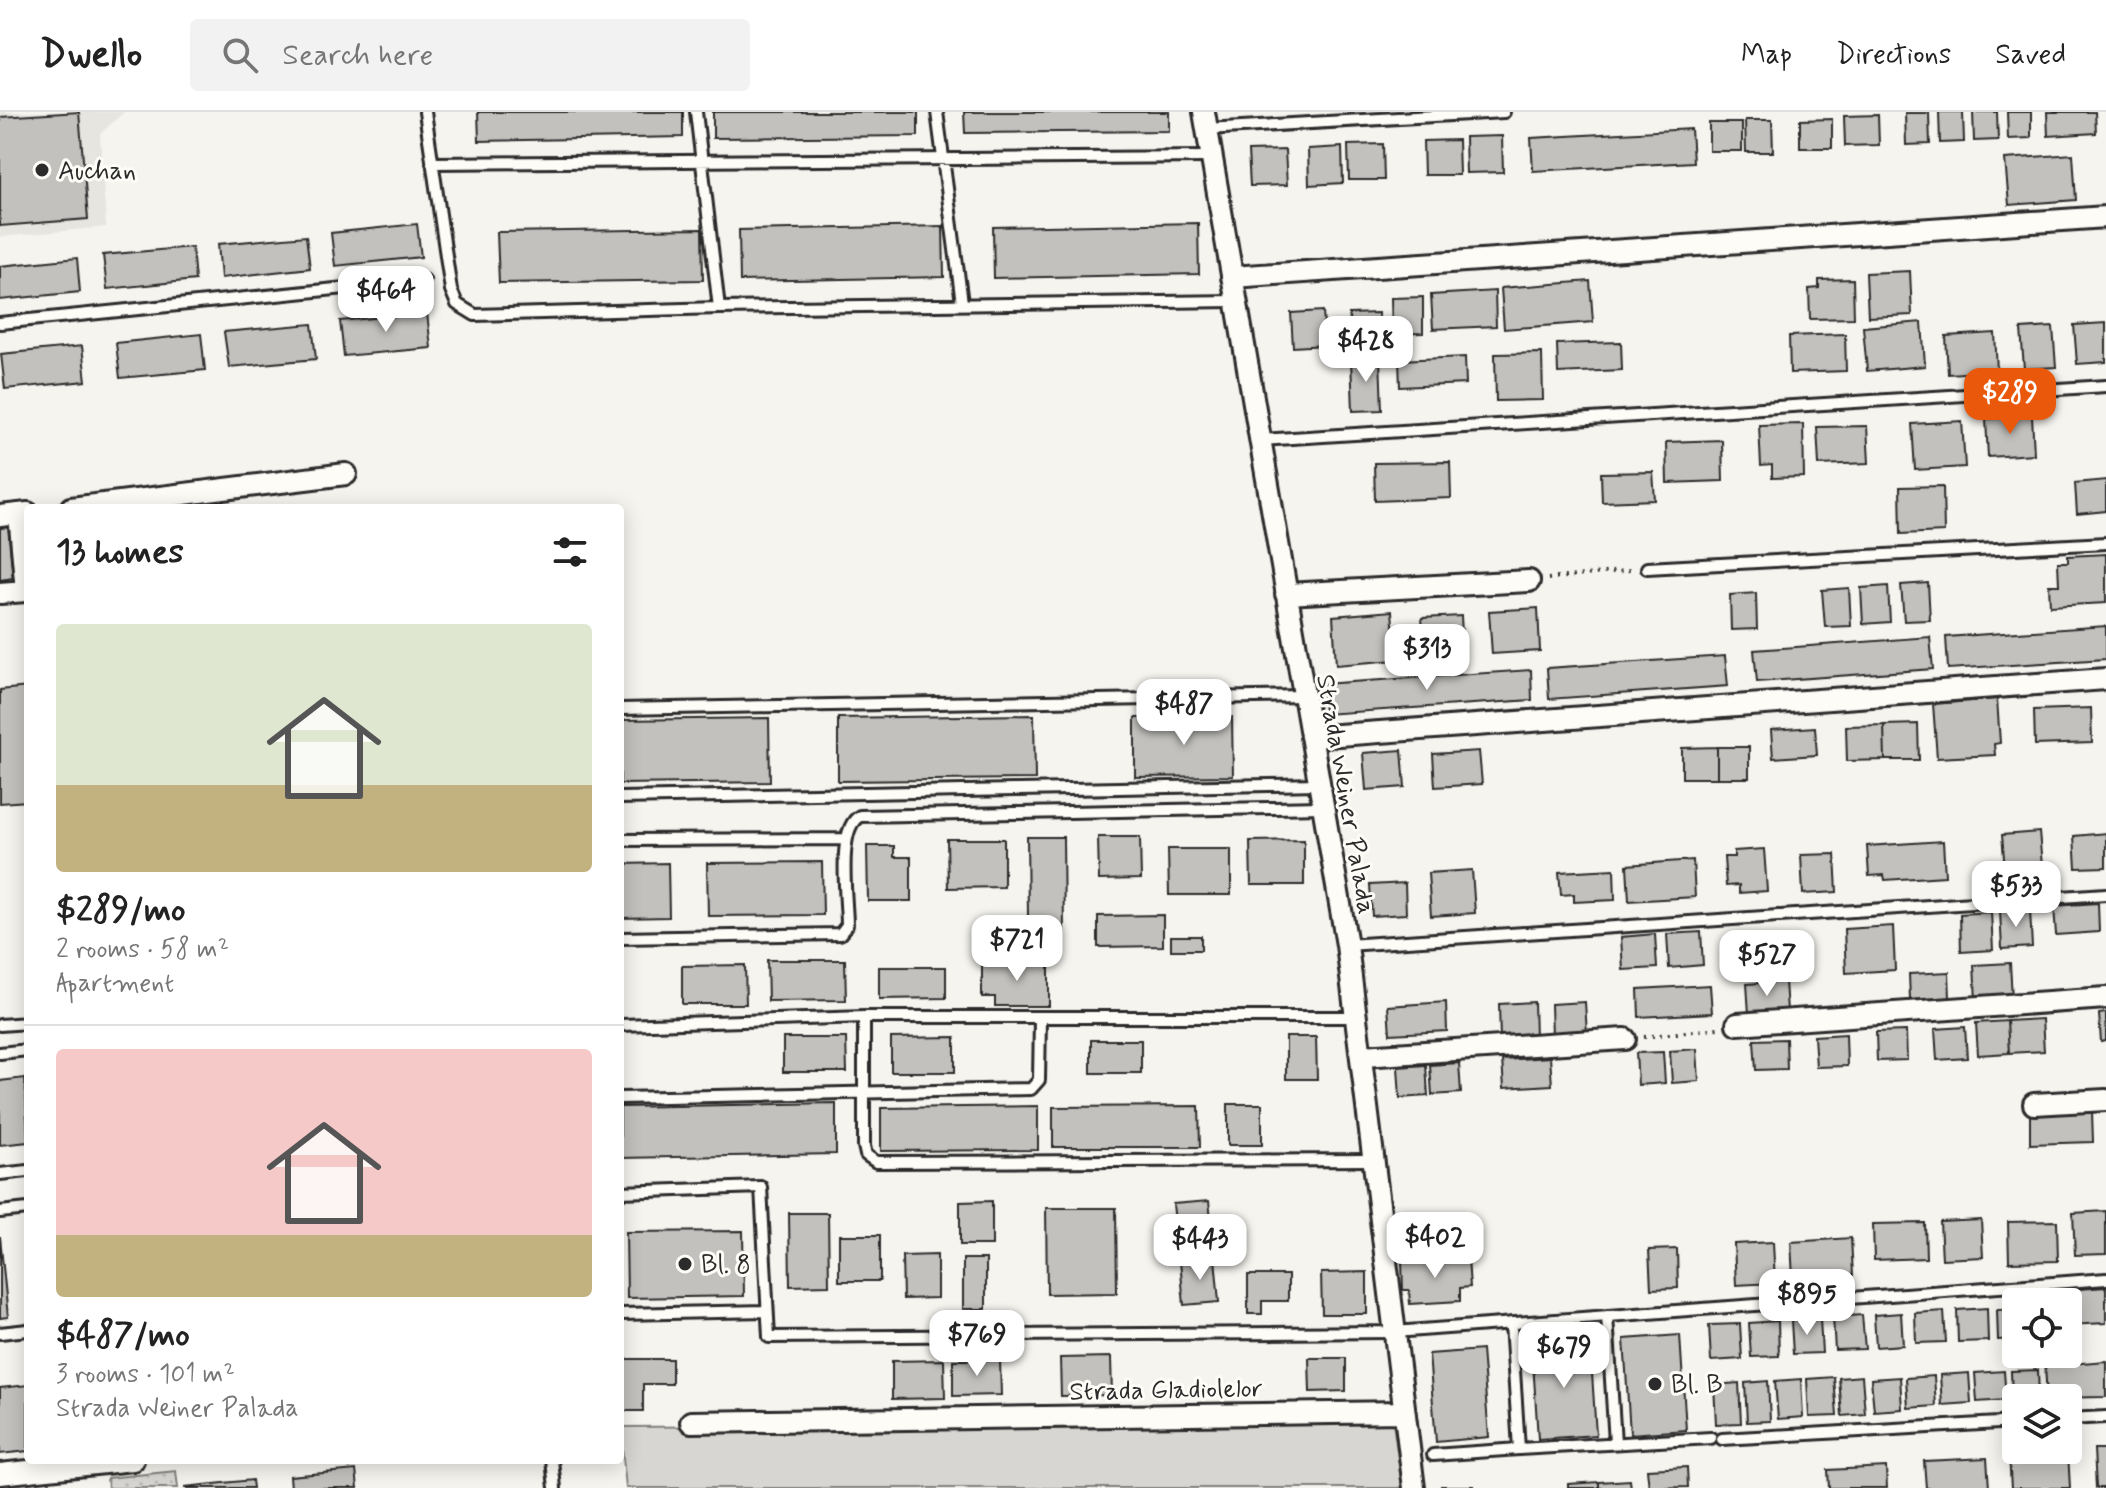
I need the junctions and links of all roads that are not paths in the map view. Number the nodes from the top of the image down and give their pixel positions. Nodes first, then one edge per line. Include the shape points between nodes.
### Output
1 (425, 112) edge
2 (696, 112) edge
3 (937, 112) edge
4 (1504, 112) edge
5 (1205, 121) edge
6 (1210, 157) junction
7 (943, 160) junction
8 (702, 161) junction
9 (432, 163) junction
10 (2106, 217) edge
11 (1232, 277) junction
12 (424, 280) dead end
13 (1236, 301) junction
14 (962, 303) junction
15 (719, 308) junction
16 (0, 323) edge
17 (2106, 386) edge
18 (1260, 440) junction
19 (346, 474) dead end
20 (103, 504) edge
21 (16, 515) edge
22 (2106, 543) edge
23 (1647, 568) road end
24 (24, 576) edge
25 (1529, 581) road end
26 (24, 591) edge
27 (0, 593) edge
28 (1286, 594) junction
29 (2106, 679) edge
30 (1304, 696) junction
31 (624, 709) edge
32 (1311, 737) junction
33 (1318, 784) junction
34 (624, 798) edge
35 (1322, 807) junction
36 (845, 839) junction
37 (624, 840) edge
38 (2106, 894) edge
39 (624, 938) edge
40 (1347, 945) junction
41 (2106, 998) edge
42 (864, 1017) junction
43 (1358, 1017) junction
44 (1040, 1018) junction
45 (24, 1023) edge
46 (1737, 1024) road end
47 (0, 1025) edge
48 (624, 1025) edge
49 (1625, 1039) road end
50 (24, 1050) edge
51 (0, 1053) edge
52 (1363, 1056) junction
53 (865, 1091) junction
54 (624, 1098) edge
55 (2106, 1100) edge
56 (2034, 1104) dead end
57 (1376, 1160) junction
58 (24, 1171) edge
59 (0, 1174) edge
60 (624, 1192) edge
61 (24, 1209) edge
62 (0, 1212) edge
63 (2106, 1279) edge
64 (767, 1311) junction
65 (624, 1314) edge
66 (1607, 1316) junction
67 (1511, 1323) junction
68 (24, 1330) edge
69 (1394, 1332) junction
70 (0, 1333) edge
71 (1403, 1412) junction
72 (2106, 1417) edge
73 (2082, 1418) edge
74 (691, 1422) dead end
75 (2002, 1423) edge
76 (1615, 1443) junction
77 (1519, 1449) junction
78 (1433, 1455) dead end
79 (95, 1464) edge
80 (552, 1464) edge
81 (0, 1474) edge
82 (555, 1488) edge
83 (1414, 1488) edge

1 - 9 lane
2 - 8 lane
3 - 7 lane
4 - 5 lane
5 - 6 street, Strada Weiner Palada
6 - 7 lane
6 - 11 street, Strada Weiner Palada
7 - 8 lane
7 - 14 lane
8 - 9 lane
8 - 15 lane
9 - 15 lane via 451,290 457,304 475,315
10 - 11 street
11 - 13 street, Strada Weiner Palada
12 - 16 lane
13 - 14 lane
13 - 18 street, Strada Weiner Palada
14 - 15 lane
17 - 18 lane
18 - 28 street, Strada Weiner Palada
19 - 20 street
21 - 24 street
22 - 23 lane
25 - 28 street
26 - 27 street
28 - 30 street, Strada Weiner Palada
29 - 32 street
30 - 31 lane
30 - 32 street, Strada Weiner Palada
32 - 33 street, Strada Weiner Palada
33 - 34 lane
33 - 35 street, Strada Weiner Palada
35 - 36 lane via 873,814 851,821
35 - 40 street, Strada Weiner Palada
36 - 37 lane
36 - 39 lane via 847,925 840,934
38 - 40 lane
40 - 43 street, Strada Weiner Palada
41 - 46 street
42 - 44 lane
42 - 48 lane
42 - 53 lane
43 - 44 lane
43 - 52 street, Strada Weiner Palada
44 - 53 lane via 1039,1080 1031,1089
45 - 47 lane
49 - 52 street
50 - 51 lane
52 - 57 street, Strada Weiner Palada
53 - 54 lane
53 - 57 lane via 864,1146 876,1162
55 - 56 street
57 - 69 street, Strada Weiner Palada
58 - 59 lane
60 - 64 lane via 761,1187
61 - 62 lane
63 - 66 lane
64 - 65 lane
64 - 69 lane via 769,1337
66 - 67 lane
66 - 76 lane
67 - 69 lane
67 - 77 lane
68 - 70 lane
69 - 71 street, Strada Weiner Palada
71 - 74 street, Strada Gladiolelor
71 - 83 street, Strada Weiner Palada
72 - 73 lane
75 - 76 lane
76 - 77 lane
77 - 78 lane
79 - 81 street
80 - 82 lane

